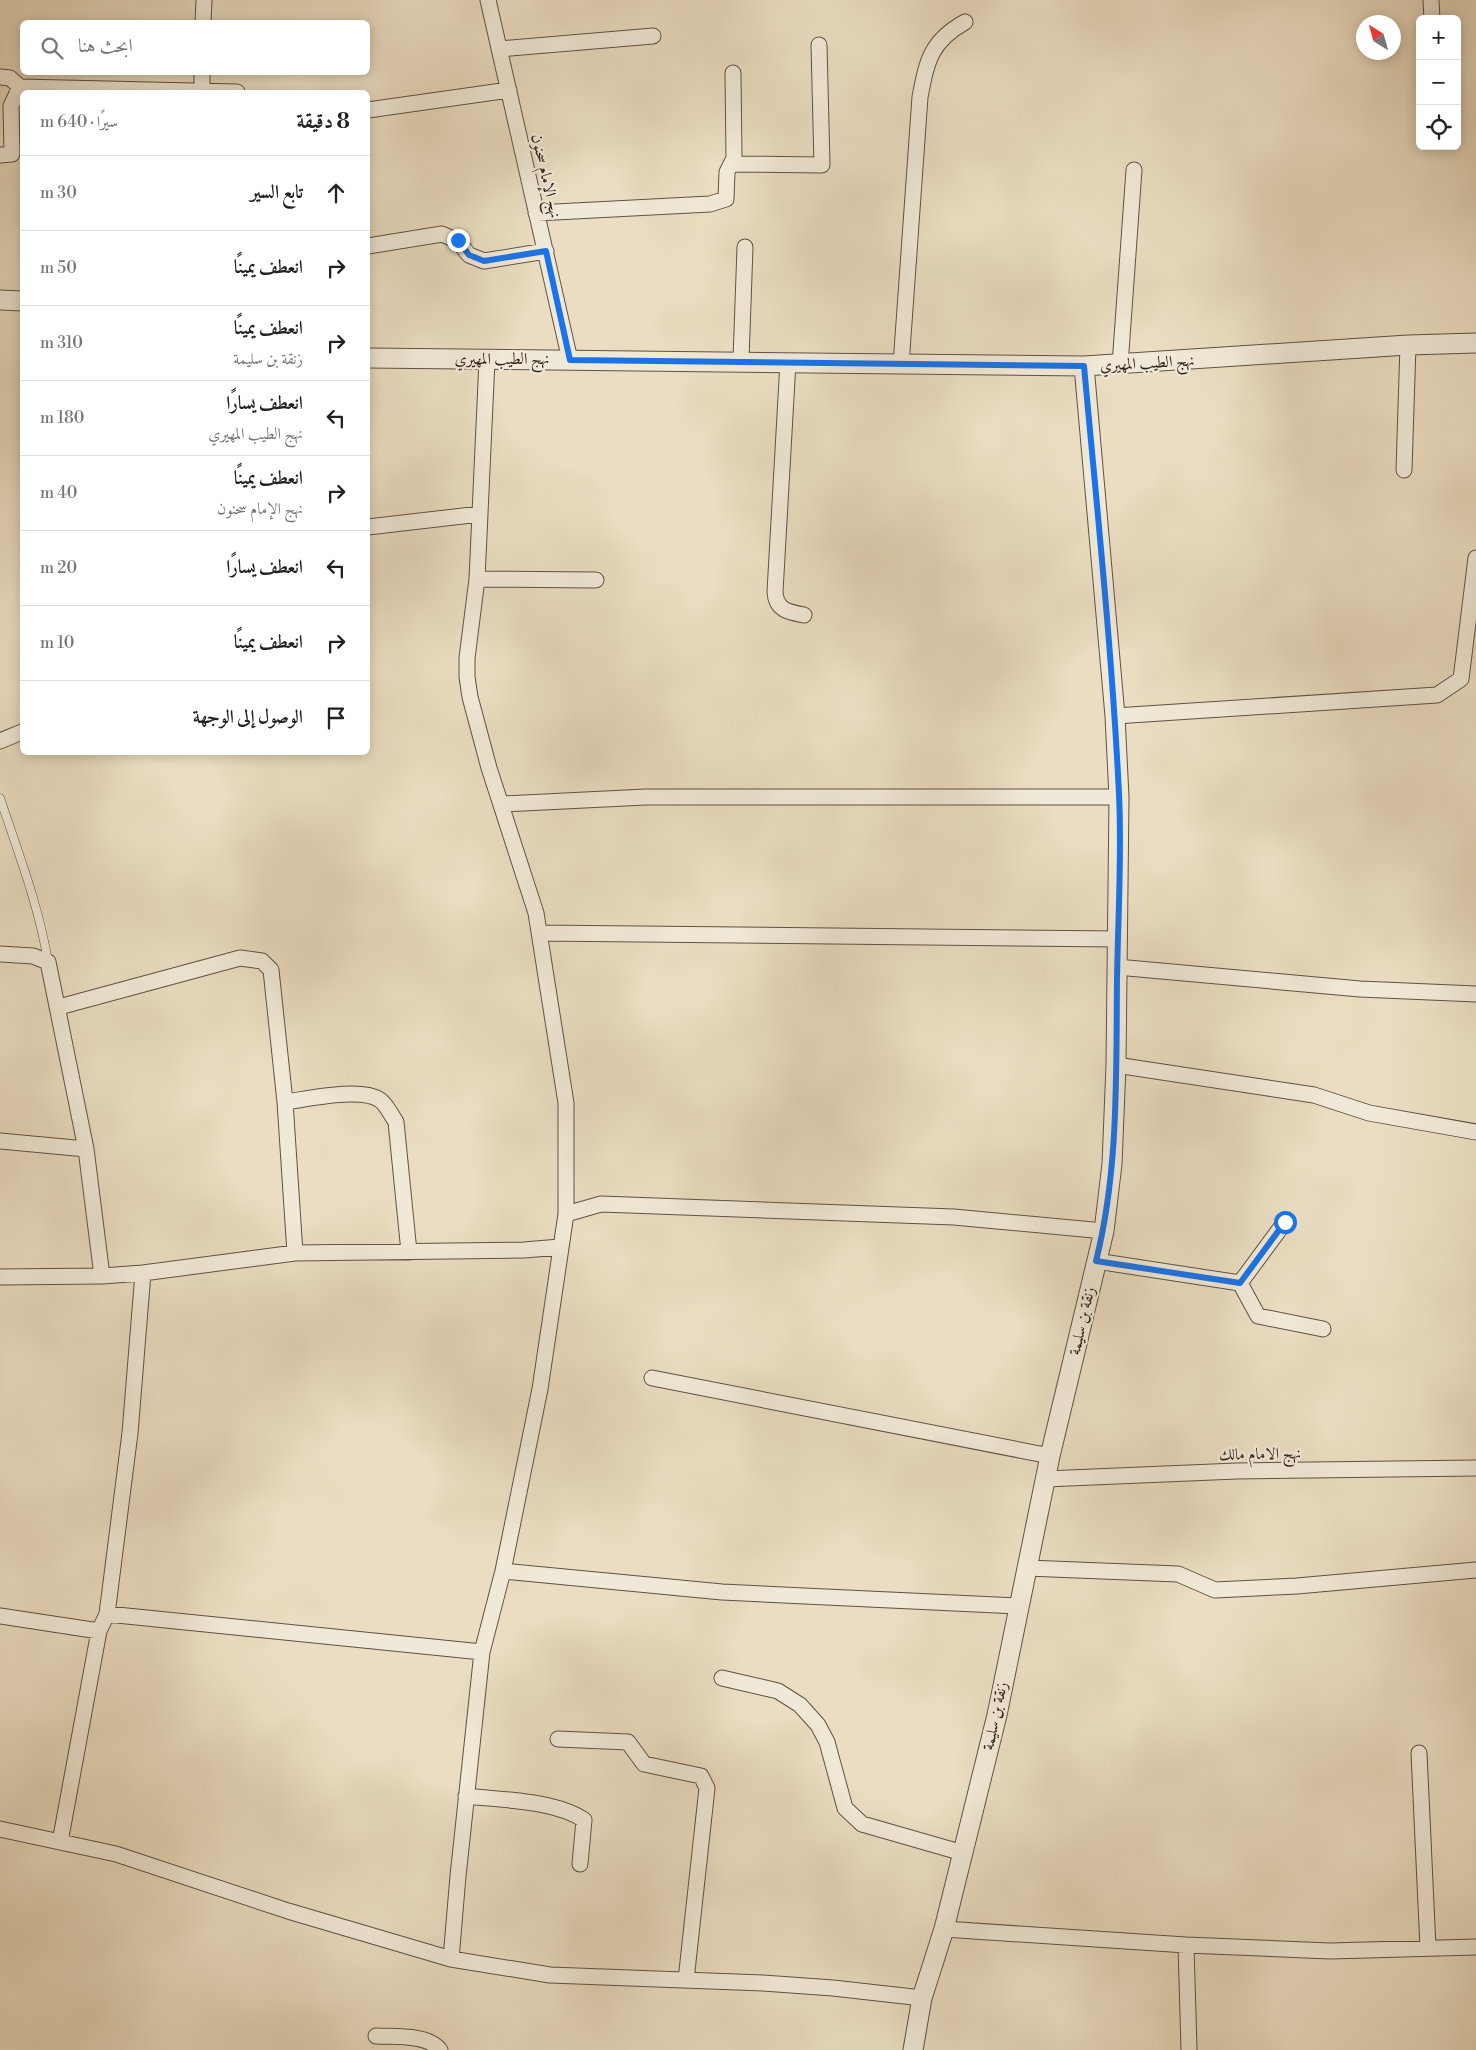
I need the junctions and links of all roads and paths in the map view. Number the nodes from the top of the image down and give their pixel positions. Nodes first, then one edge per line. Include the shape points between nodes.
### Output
1 (204, 0) edge
2 (488, 0) edge
3 (1431, 0) edge
4 (1432, 15) edge
5 (203, 20) edge
6 (966, 22) dead end
7 (653, 36) dead end
8 (819, 45) dead end
9 (500, 50) junction
10 (733, 73) dead end
11 (202, 75) edge
12 (0, 77) edge
13 (20, 87) junction
14 (202, 90) joint
15 (509, 90) junction
16 (370, 110) edge
17 (0, 155) edge
18 (731, 164) junction
19 (1134, 170) dead end
20 (536, 213) junction
21 (370, 246) edge
22 (745, 246) dead end
23 (546, 251) junction
24 (0, 300) edge
25 (20, 300) edge
26 (1476, 343) edge
27 (1408, 345) junction
28 (370, 358) edge
29 (486, 360) junction
30 (570, 360) junction
31 (741, 360) junction
32 (788, 362) junction
33 (901, 365) junction
34 (1120, 365) junction
35 (1084, 366) junction
36 (1404, 470) dead end
37 (480, 514) junction
38 (370, 527) edge
39 (1476, 558) edge
40 (477, 579) junction
41 (596, 580) dead end
42 (804, 615) dead end
43 (1470, 663) edge
44 (1115, 716) junction
45 (20, 733) edge
46 (0, 741) edge
47 (1119, 797) junction
48 (0, 798) edge
49 (501, 804) junction
50 (539, 933) junction
51 (1118, 939) junction
52 (0, 954) edge
53 (48, 962) junction
54 (1117, 967) junction
55 (1476, 994) edge
56 (59, 1007) junction
57 (1116, 1065) junction
58 (285, 1102) junction
59 (1476, 1132) edge
60 (0, 1141) edge
61 (86, 1149) junction
62 (566, 1214) junction
63 (1285, 1222) dead end
64 (1104, 1231) junction
65 (560, 1247) junction
66 (410, 1252) junction
67 (295, 1254) junction
68 (1096, 1261) junction
69 (143, 1273) junction
70 (102, 1276) junction
71 (0, 1277) edge
72 (1240, 1283) junction
73 (1323, 1329) dead end
74 (652, 1378) dead end
75 (1050, 1456) junction
76 (1476, 1468) edge
77 (1045, 1479) junction
78 (1027, 1568) junction
79 (1476, 1570) edge
80 (503, 1571) junction
81 (1018, 1606) junction
82 (107, 1614) junction
83 (0, 1616) edge
84 (99, 1631) junction
85 (482, 1652) junction
86 (722, 1678) dead end
87 (558, 1739) dead end
88 (1419, 1753) dead end
89 (466, 1796) junction
90 (0, 1829) edge
91 (60, 1842) junction
92 (963, 1853) junction
93 (580, 1864) dead end
94 (944, 1929) junction
95 (1186, 1945) junction
96 (1475, 1945) edge
97 (1428, 1948) junction
98 (451, 1959) junction
99 (686, 1980) junction
100 (922, 1998) junction
101 (376, 2036) dead end
102 (440, 2050) edge
103 (913, 2050) edge
104 (1189, 2050) edge

1 - 5 street
2 - 9 street, نهج الإمام سحنون
3 - 4 street
6 - 33 street via 952,29 936,44 926,63 920,97
7 - 9 street
8 - 18 street via 822,165
9 - 15 street, نهج الإمام سحنون
10 - 18 street via 734,158
11 - 14 street
12 - 13 street via 10,78
13 - 14 street
13 - 17 street via 11,106 12,154
15 - 16 street
15 - 20 street, نهج الإمام سحنون
18 - 20 street via 727,172 726,199 710,204
19 - 34 street
20 - 23 street, نهج الإمام سحنون
21 - 23 street via 442,234 458,240 469,255 484,261
22 - 31 street
23 - 30 street, نهج الإمام سحنون
24 - 25 street
26 - 27 street, نهج الطيب المهيري
27 - 34 street, نهج الطيب المهيري
27 - 36 street
28 - 29 street, نهج الطيب المهيري
29 - 30 street, نهج الطيب المهيري
29 - 37 street
30 - 31 street, نهج الطيب المهيري
31 - 32 street, نهج الطيب المهيري
32 - 33 street, نهج الطيب المهيري
32 - 42 street via 775,592 776,602 783,610
33 - 35 street, نهج الطيب المهيري
34 - 35 street, نهج الطيب المهيري
35 - 44 street, زنقة بن سليمة
37 - 38 street
37 - 40 street
39 - 43 street
40 - 41 street
40 - 49 street via 467,658 468,677 476,723
43 - 44 street via 1461,680 1437,695
44 - 47 street, زنقة بن سليمة
45 - 46 street
47 - 49 street via 646,797
47 - 51 street, زنقة بن سليمة
48 - 53 lane via 30,887
49 - 50 street via 536,913
50 - 51 street
50 - 62 street via 566,1103
51 - 54 street, زنقة بن سليمة
52 - 53 street via 33,956
53 - 56 street
54 - 55 street via 1360,989
54 - 57 street, زنقة بن سليمة
56 - 58 street via 240,958 262,961 270,970
56 - 61 street
57 - 59 street via 1314,1095 1369,1113
57 - 64 street, زنقة بن سليمة via 1112,1164
58 - 66 street via 365,1093 380,1100 387,1108 396,1122
58 - 67 street
60 - 61 street
61 - 70 street
62 - 64 street via 610,1204 954,1218
62 - 65 street
63 - 72 street
64 - 68 street, زنقة بن سليمة
65 - 66 street
65 - 80 street via 540,1389
66 - 67 street
67 - 69 street
68 - 72 street
68 - 75 street, زنقة بن سليمة
69 - 70 street
69 - 82 street via 130,1433
70 - 71 street
72 - 73 street via 1258,1316
74 - 75 street
75 - 77 street, زنقة بن سليمة
76 - 77 street, نهج الامام مالك via 1237,1471
77 - 78 street, زنقة بن سليمة
78 - 79 street via 1178,1574 1214,1590
78 - 81 street, زنقة بن سليمة
80 - 81 street via 722,1592
80 - 85 street
81 - 92 street, زنقة بن سليمة via 997,1715
82 - 84 street
82 - 85 street
83 - 84 street
84 - 91 street
85 - 89 street
86 - 92 street via 778,1690 800,1705 818,1725 827,1742 845,1808 862,1824
87 - 99 street via 628,1742 644,1764 701,1776 707,1788
88 - 97 street
89 - 93 street via 535,1804 577,1815 584,1820
89 - 98 street
90 - 91 street
91 - 98 street via 116,1854 288,1911
92 - 94 street, زنقة بن سليمة
94 - 95 street
94 - 100 street, زنقة بن سليمة
95 - 97 street via 1330,1950
95 - 104 street
96 - 97 street
98 - 99 street via 550,1975
99 - 100 street via 833,1988
100 - 103 street, زنقة بن سليمة
101 - 102 street via 424,2040

